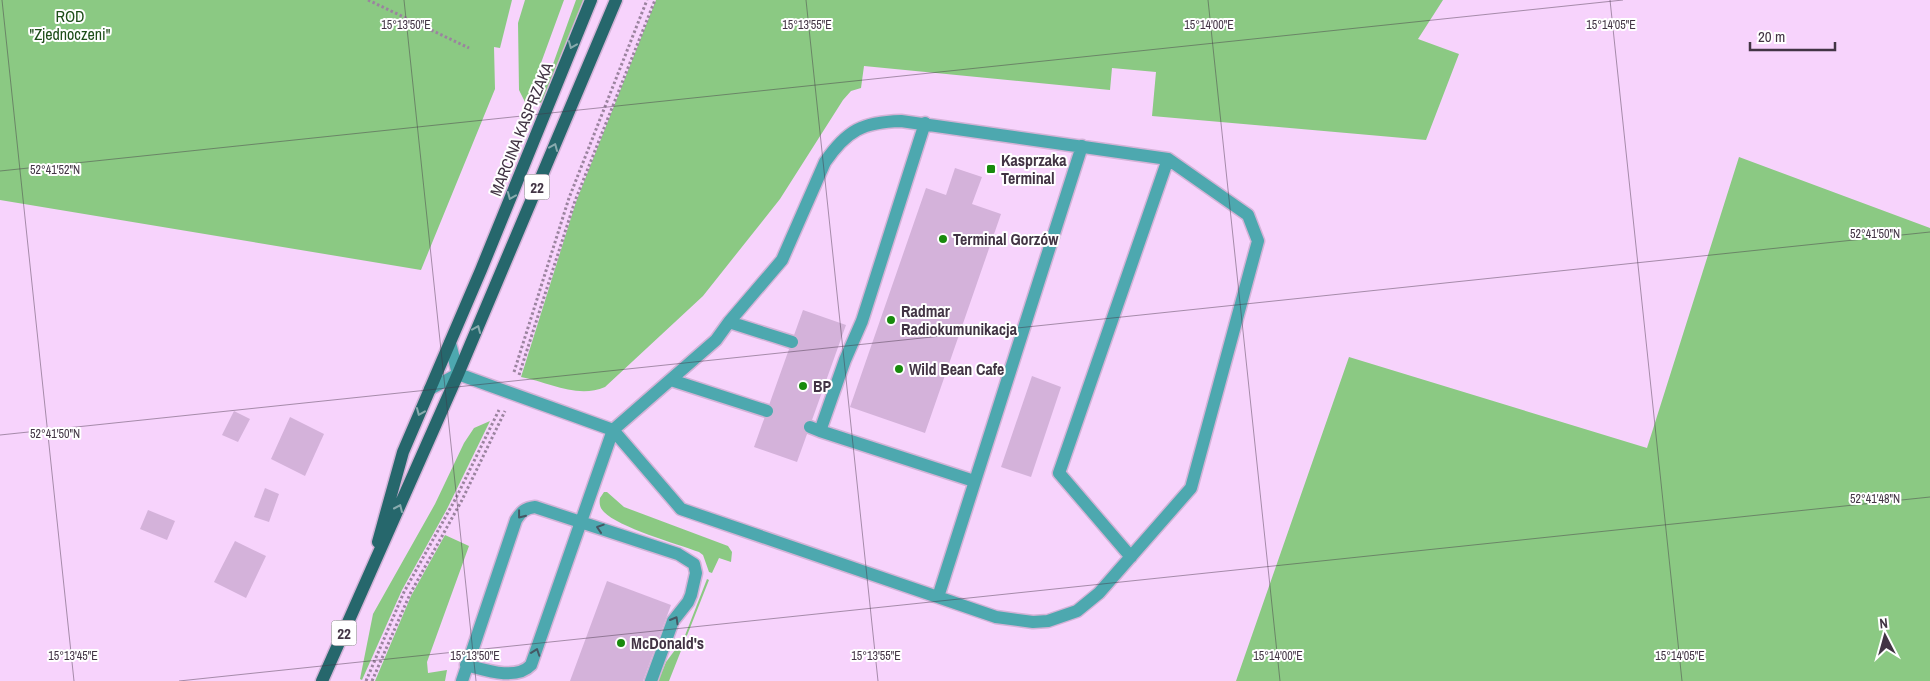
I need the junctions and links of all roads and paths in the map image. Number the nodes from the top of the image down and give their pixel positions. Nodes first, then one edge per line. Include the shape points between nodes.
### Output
1 (368, 0) edge
2 (591, 0) edge
3 (616, 0) edge
4 (647, 0) edge
5 (654, 0) edge
6 (469, 48) dead end
7 (925, 123) junction
8 (1082, 146) junction
9 (1168, 159) junction
10 (729, 322) junction
11 (792, 342) dead end
12 (450, 343) junction
13 (458, 374) junction
14 (671, 380) junction
15 (430, 389) junction
16 (509, 393) junction
17 (766, 412) dead end
18 (613, 430) junction
19 (974, 481) junction
20 (581, 522) junction
21 (1131, 556) junction
22 (366, 585) junction
23 (938, 597) junction
24 (466, 665) junction
25 (322, 681) edge
26 (366, 681) edge
27 (372, 681) edge
28 (462, 681) edge
29 (651, 681) edge

1 - 6 path
2 -> 12 main road, MARCINA KASPRZAKA / 22
13 -> 3 main road, 22
4 - 16 path via 569,198
5 - 16 path via 574,201
7 - 8 lane
7 - 10 lane via 878,122 862,127 834,148 824,162 782,260
7 - 19 lane via 862,321 840,358 815,429
8 - 9 lane
8 - 19 lane
9 - 21 lane via 1059,473
9 - 21 lane via 1248,215 1258,241 1191,488
10 - 11 lane
10 - 14 lane via 716,340
12 - 13 lane
12 - 15 main road, 22
13 - 15 lane
13 - 16 lane
22 -> 13 main road, 22
14 - 17 lane
14 - 18 lane
15 -> 22 main road, 22 via 403,452
16 - 18 lane
16 - 26 path via 404,592
16 - 27 path via 462,500 410,594
18 - 20 lane
18 - 23 lane via 681,510
19 - 23 lane
24 -> 20 lane via 501,674 518,674 527,670
20 -> 24 lane via 535,507 520,514
29 -> 20 lane via 673,621 691,595 696,573 694,564 678,554
21 - 23 lane via 1089,603 1048,621 996,617
22 - 25 main road, 22
24 - 28 lane

